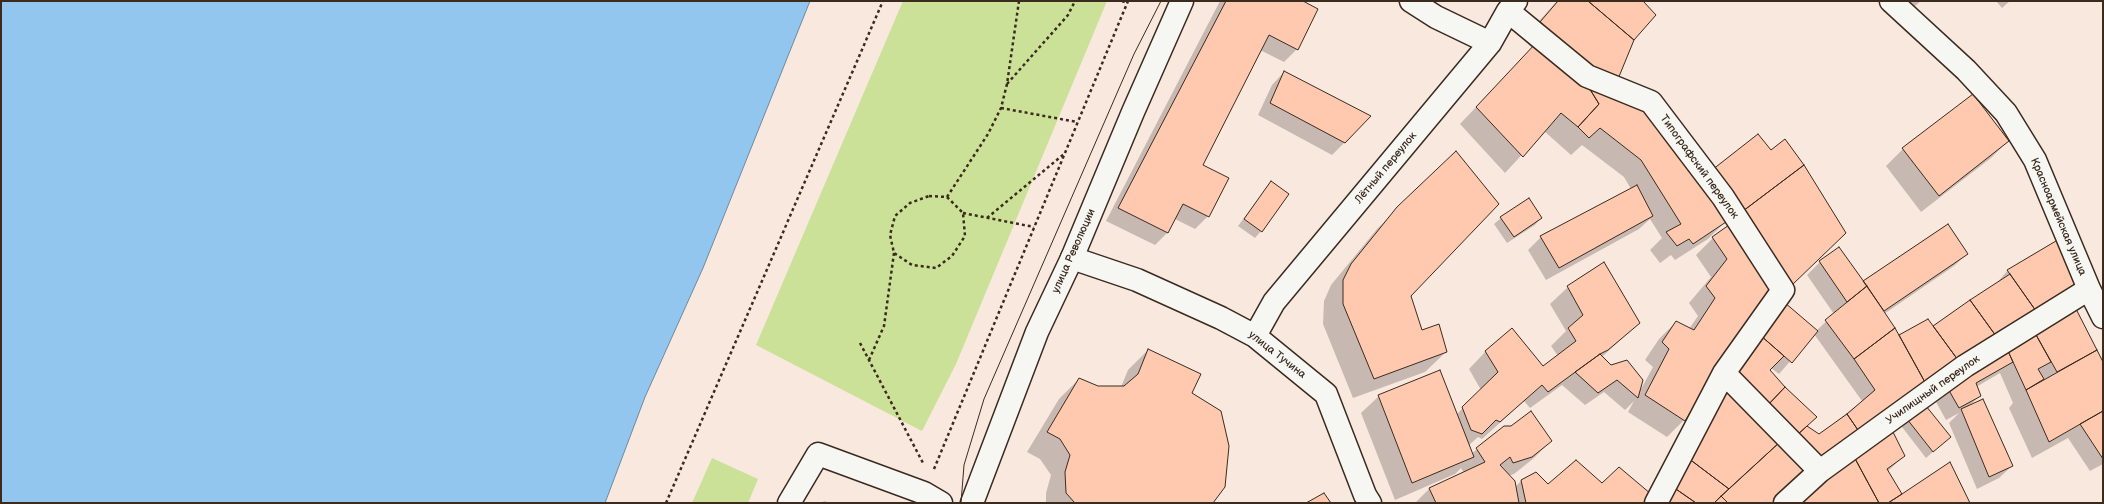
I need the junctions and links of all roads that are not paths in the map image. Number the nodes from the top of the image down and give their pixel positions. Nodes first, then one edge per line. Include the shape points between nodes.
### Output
1 (1182, 1) edge
2 (1411, 1) edge
3 (1891, 1) edge
4 (1512, 6) edge
5 (1490, 43) junction
6 (1072, 258) junction
7 (2088, 289) junction
8 (2103, 317) edge
9 (1255, 336) junction
10 (1724, 374) junction
11 (1820, 471) junction
12 (932, 491) edge
13 (789, 503) edge
14 (972, 503) edge
15 (1370, 503) edge
16 (1656, 503) edge
17 (1785, 503) edge

1 - 6 street, улица Революции
2 - 5 street via 1436,17
3 - 7 street, Красноармейская улица via 1966,70 2006,113 2035,160
4 - 5 street, Лётный переулок
4 - 10 street, Типографский переулок via 1587,76 1651,102 1723,197 1783,290
5 - 9 street, Лётный переулок via 1274,302
6 - 9 street, улица Тучина via 1137,280
6 - 14 street, улица Революции via 1037,332
7 - 8 street, Красноармейская улица
7 - 11 street, Училищный переулок via 1965,366
9 - 15 street, улица Тучина via 1326,394 1365,496
10 - 11 street
10 - 16 street, Типографский переулок
11 - 17 street, Училищный переулок
12 - 13 street via 818,454

